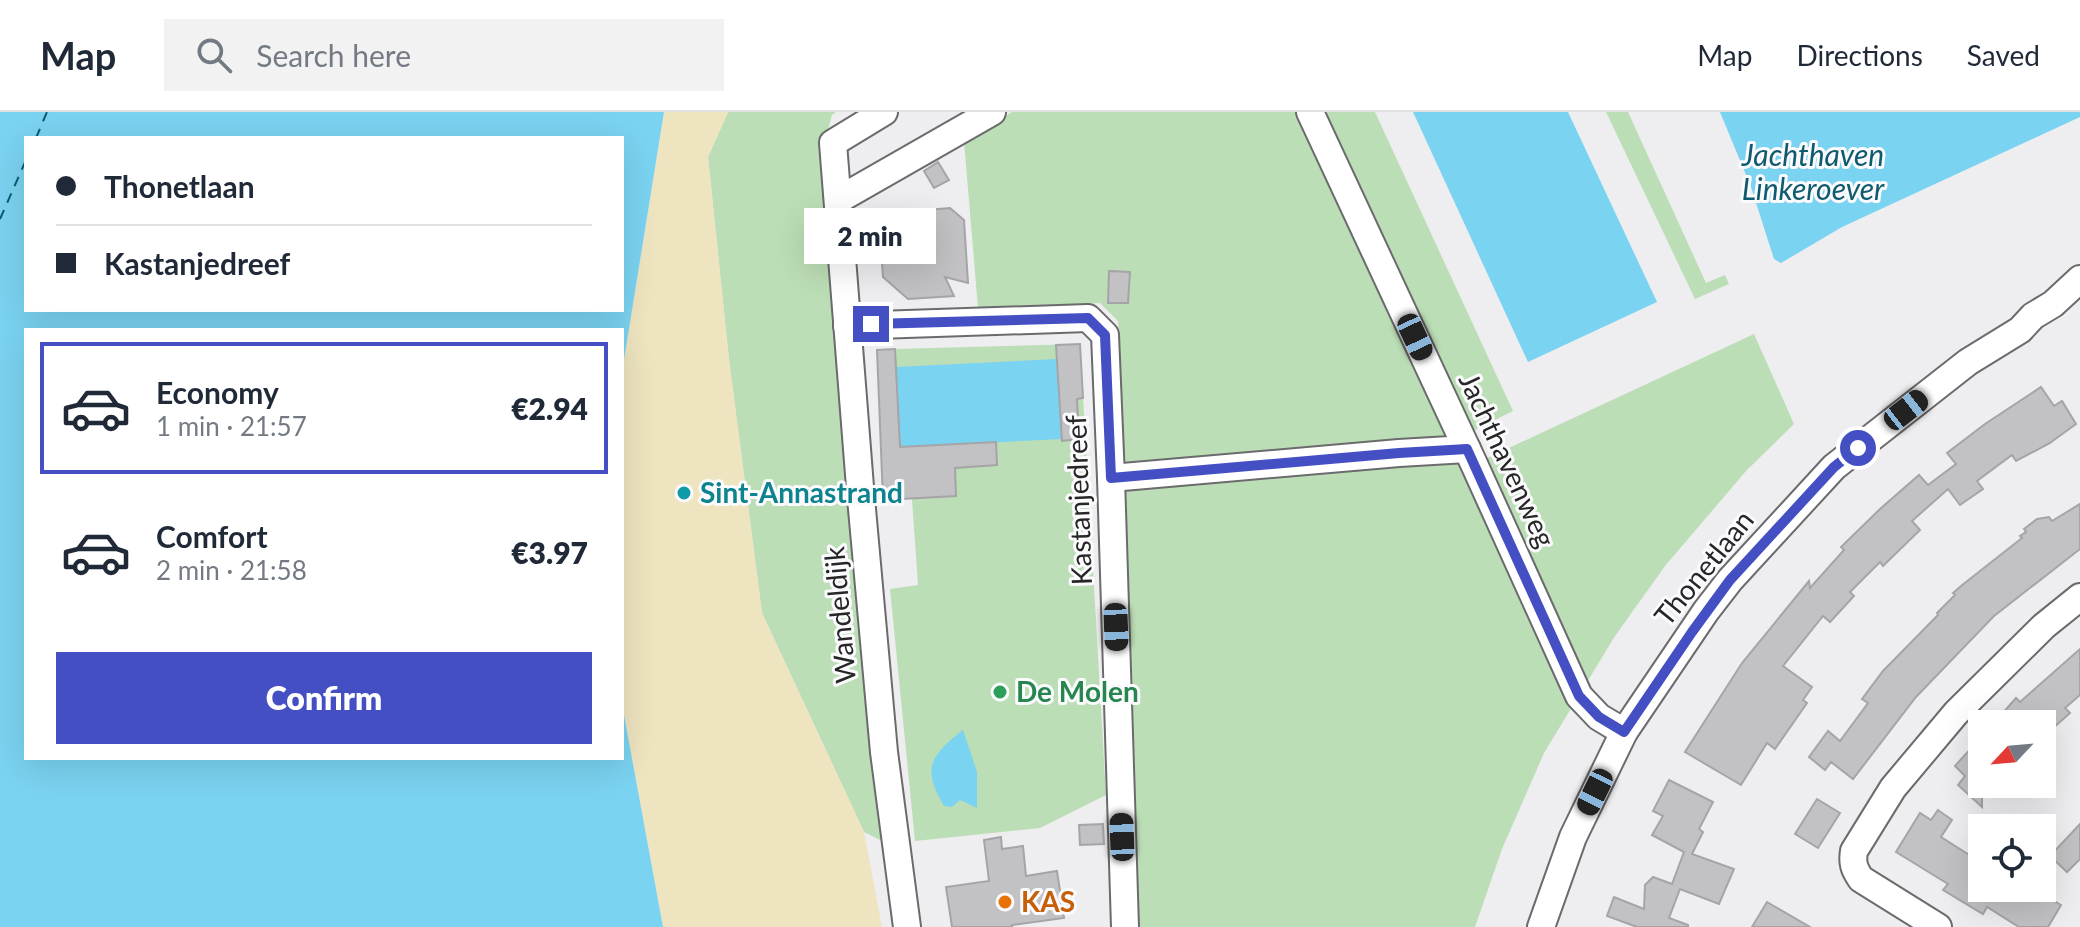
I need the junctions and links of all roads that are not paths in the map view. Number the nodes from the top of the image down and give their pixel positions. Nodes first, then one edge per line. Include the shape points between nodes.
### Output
1 (884, 112) edge
2 (1310, 112) edge
3 (978, 116) edge
4 (838, 200) junction
5 (2080, 279) edge
6 (2080, 303) edge
7 (847, 326) junction
8 (2020, 330) junction
9 (1467, 449) junction
10 (1111, 478) junction
11 (2080, 597) edge
12 (1624, 732) junction
13 (907, 927) edge
14 (1125, 927) edge
15 (1541, 927) edge
16 (1938, 927) edge

1 - 4 street via 833,143
2 - 9 street, Jachthavenweg
3 - 4 street
4 - 7 street, Wandeldijk
5 - 8 street, Thonetlaan
6 - 8 street, Thonetlaan via 2039,326
7 - 10 street, Kastanjedreef via 1088,318 1105,335
7 - 13 street, Wandeldijk via 884,752
8 - 12 street, Thonetlaan via 1968,362 1834,467 1730,580
9 - 10 street
9 - 12 street, Jachthavenweg via 1579,696
10 - 14 street, Kastanjedreef
11 - 16 street via 1956,713 1893,788 1854,851 1854,870 1861,879
12 - 15 street, Thonetlaan via 1573,837

